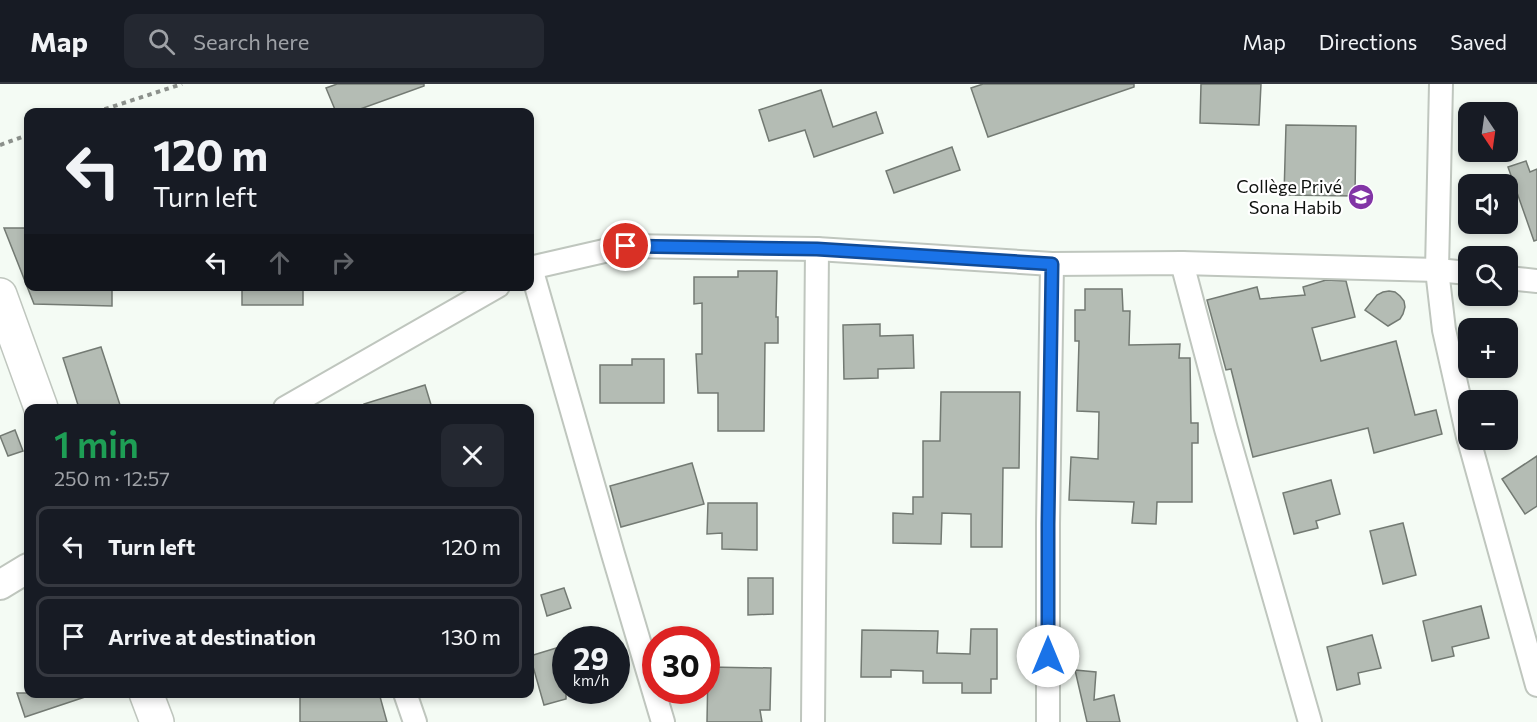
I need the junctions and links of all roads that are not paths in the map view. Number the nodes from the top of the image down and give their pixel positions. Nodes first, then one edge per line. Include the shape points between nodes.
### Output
1 (1441, 84) edge
2 (817, 249) junction
3 (1182, 263) junction
4 (1052, 264) junction
5 (534, 267) edge
6 (1437, 270) junction
7 (1458, 272) edge
8 (1518, 279) edge
9 (1537, 281) edge
10 (534, 282) edge
11 (490, 291) edge
12 (0, 295) edge
13 (1458, 390) edge
14 (40, 404) edge
15 (299, 404) edge
16 (1472, 450) edge
17 (24, 570) edge
18 (0, 585) edge
19 (1537, 686) edge
20 (148, 698) edge
21 (407, 698) edge
22 (157, 722) edge
23 (415, 722) edge
24 (663, 722) edge
25 (813, 722) edge
26 (1048, 722) edge
27 (1310, 722) edge

1 - 6 street
2 - 4 street
2 - 5 street via 626,246
2 - 25 street
3 - 4 street
3 - 6 street
3 - 27 street
4 - 26 street
6 - 7 street
6 - 13 street via 1444,330
8 - 9 street
10 - 24 street
11 - 15 street
12 - 14 main road
16 - 19 street
17 - 18 street
20 - 22 main road
21 - 23 street

